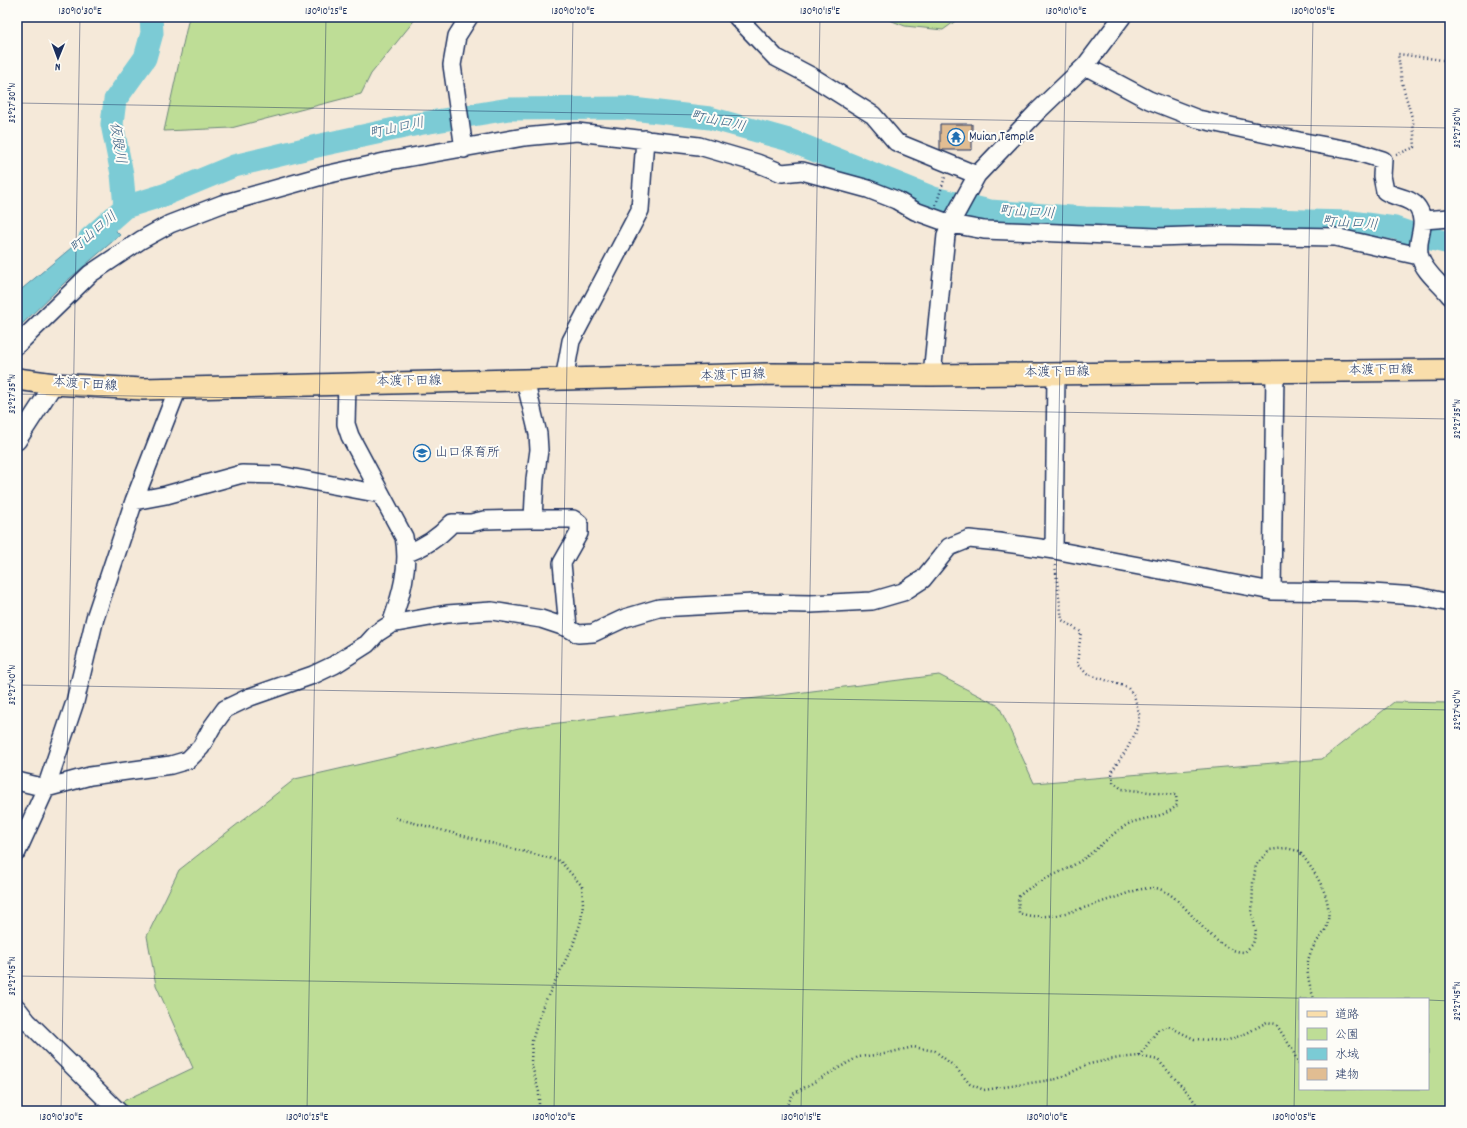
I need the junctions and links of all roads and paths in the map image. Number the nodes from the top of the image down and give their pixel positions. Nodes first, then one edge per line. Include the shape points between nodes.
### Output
1 (469, 17) edge
2 (737, 17) edge
3 (1122, 17) edge
4 (1450, 61) edge
5 (1085, 66) junction
6 (645, 138) junction
7 (464, 145) junction
8 (1383, 160) junction
9 (977, 175) junction
10 (946, 176) dead end
11 (934, 212) dead end
12 (1450, 218) edge
13 (952, 220) junction
14 (1423, 222) junction
15 (1419, 252) junction
16 (1450, 296) edge
17 (17, 345) edge
18 (1450, 370) edge
19 (1275, 372) junction
20 (1056, 373) junction
21 (932, 375) junction
22 (17, 378) edge
23 (525, 380) junction
24 (564, 380) junction
25 (54, 384) junction
26 (347, 384) junction
27 (178, 388) junction
28 (17, 440) edge
29 (381, 494) junction
30 (134, 501) junction
31 (533, 518) junction
32 (1054, 550) junction
33 (407, 553) junction
34 (1272, 591) junction
35 (1450, 603) edge
36 (391, 624) junction
37 (568, 628) junction
38 (17, 781) edge
39 (46, 788) junction
40 (395, 818) dead end
41 (17, 852) edge
42 (1314, 998) edge
43 (17, 1008) edge
44 (1139, 1056) junction
45 (1299, 1065) edge
46 (118, 1111) edge
47 (534, 1111) edge
48 (784, 1111) edge
49 (1201, 1111) edge

1 - 7 street via 457,36 452,64
2 - 9 street via 774,57 811,76 873,115 896,142
3 - 5 street
4 - 8 path via 1398,54 1402,83 1413,121 1415,147
5 - 8 street via 1149,100 1198,119 1354,151
5 - 9 street
6 - 7 street via 577,132
6 - 13 street via 699,146 782,172 802,171 868,189 896,200 915,212
6 - 24 street via 640,210 571,341
7 - 17 street via 325,175 222,204 170,224 90,274
8 - 14 street via 1382,176 1385,191 1410,201 1418,208
9 - 13 street
10 - 11 path
12 - 14 street
13 - 15 street via 984,230 1157,238 1216,234 1336,237
13 - 21 street via 946,236
14 - 15 street
15 - 16 street via 1424,266
18 - 19 main road, 本渡下田線
19 - 20 main road, 本渡下田線
19 - 34 street
20 - 21 main road, 本渡下田線
20 - 32 street
21 - 24 main road, 本渡下田線 via 771,374
22 - 25 main road, 本渡下田線
23 - 24 main road, 本渡下田線
23 - 26 main road, 本渡下田線
23 - 31 street via 538,434 539,450
25 - 27 main road, 本渡下田線 via 142,389
25 - 28 street
26 - 27 main road, 本渡下田線
26 - 29 street via 346,424
27 - 30 street
29 - 30 street via 279,475 242,474
29 - 33 street via 404,537
30 - 39 street via 95,618 75,702
31 - 33 street via 452,523 424,547
31 - 37 street via 572,519 579,523 579,533 562,563
32 - 34 street
32 - 37 street via 969,539 949,547 923,579 903,592 872,601 658,608 625,618 593,633 578,634
32 - 42 path via 1062,620 1081,632 1077,664 1087,674 1127,687 1136,701 1139,714 1138,728 1112,770 1113,782 1122,788 1176,795 1178,805 1172,811 1132,823 1085,858 1026,889 1018,897 1019,913 1027,916 1049,916 1137,890 1156,888 1170,894 1214,938 1237,952 1245,952 1253,944 1256,932 1252,914 1256,865 1269,850 1285,848 1299,851 1321,882 1328,909 1327,927 1307,960 1308,979
33 - 36 street via 399,600
34 - 35 street via 1358,592 1416,596
36 - 37 street via 448,614 492,612 542,619
36 - 39 street via 334,665 225,709 201,747 188,760 170,765 90,776
38 - 39 street
39 - 41 street
40 - 47 path via 560,861 582,886 581,921 567,958 542,1008 532,1041 531,1062 539,1092 539,1104
43 - 46 street
44 - 45 path via 1158,1030 1168,1026 1194,1039 1226,1041 1267,1022 1276,1024
44 - 48 path via 1089,1064 1057,1079 984,1090 970,1084 955,1067 935,1052 913,1047 858,1057 793,1094
44 - 49 path via 1158,1060 1190,1094

